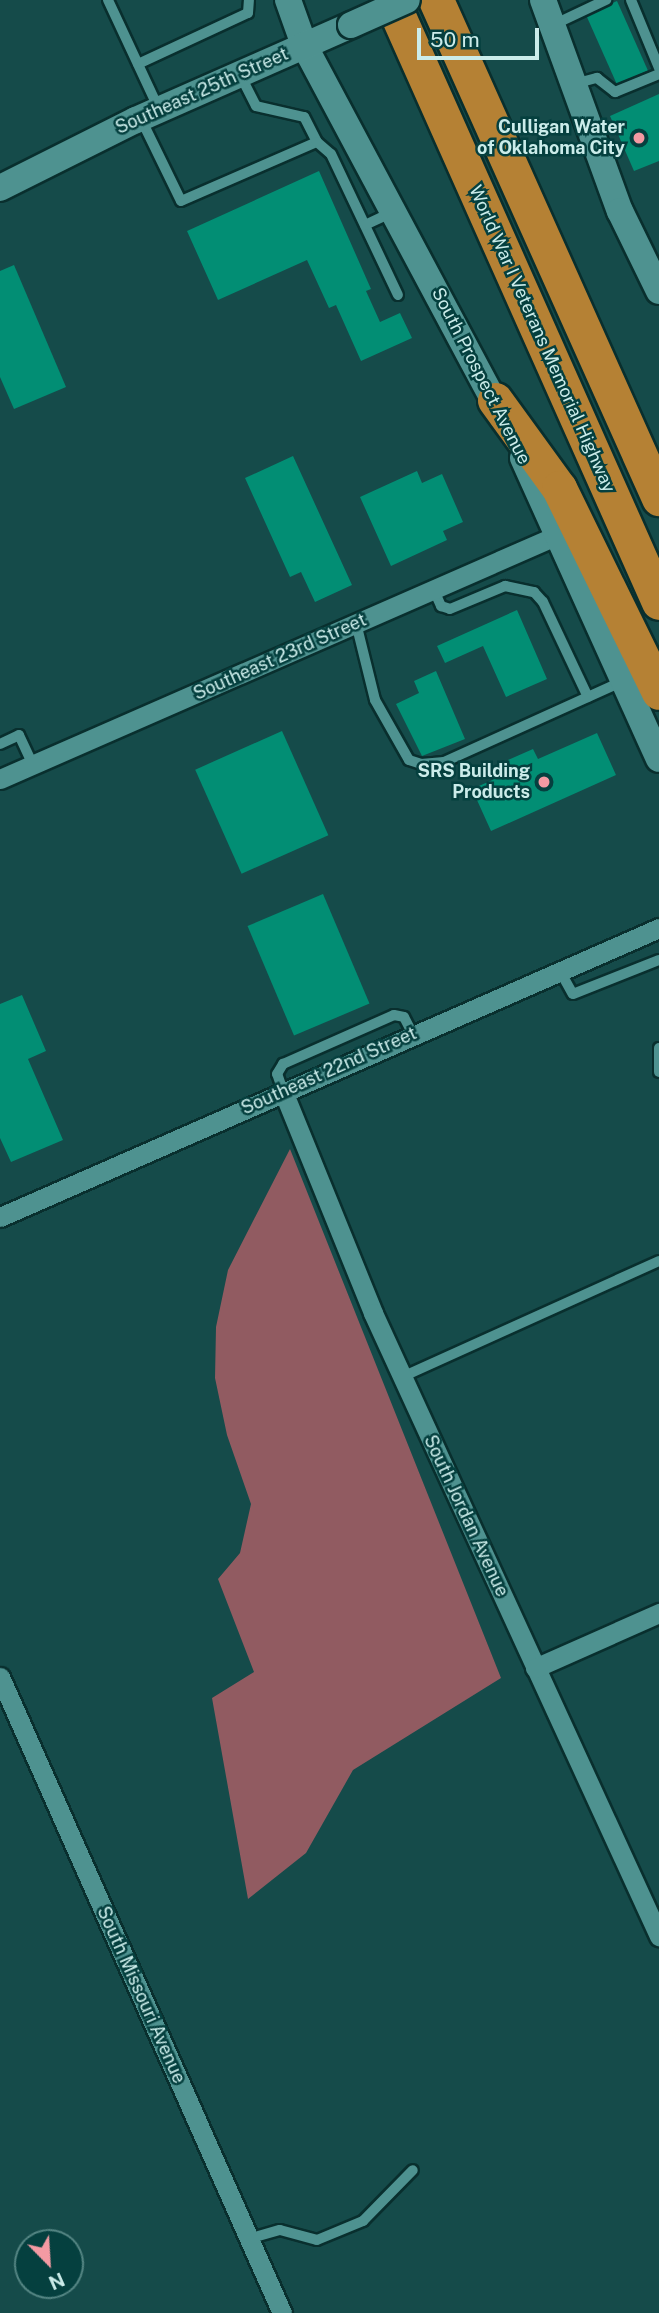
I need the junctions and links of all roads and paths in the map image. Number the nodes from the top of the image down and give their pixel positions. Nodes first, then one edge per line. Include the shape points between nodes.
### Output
1 (108, 0) edge
2 (248, 0) edge
3 (288, 0) edge
4 (391, 0) edge
5 (407, 0) edge
6 (436, 0) edge
7 (543, 0) edge
8 (606, 0) edge
9 (630, 0) edge
10 (552, 25) junction
11 (304, 45) junction
12 (138, 64) junction
13 (659, 68) edge
14 (240, 74) junction
15 (659, 74) edge
16 (573, 85) junction
17 (150, 114) junction
18 (317, 142) junction
19 (0, 188) edge
20 (394, 211) junction
21 (365, 225) junction
22 (659, 291) edge
23 (398, 295) dead end
24 (495, 400) junction
25 (659, 498) edge
26 (560, 534) junction
27 (433, 588) junction
28 (659, 602) edge
29 (356, 623) junction
30 (625, 680) junction
31 (659, 692) edge
32 (588, 697) junction
33 (0, 744) edge
34 (659, 759) edge
35 (33, 765) junction
36 (0, 779) edge
37 (659, 928) edge
38 (659, 960) edge
39 (560, 971) junction
40 (413, 1035) junction
41 (659, 1048) edge
42 (659, 1072) edge
43 (283, 1091) junction
44 (0, 1217) edge
45 (659, 1261) edge
46 (402, 1377) junction
47 (659, 1612) edge
48 (535, 1668) junction
49 (0, 1677) edge
50 (654, 1912) edge
51 (659, 1936) edge
52 (413, 2170) dead end
53 (248, 2239) junction
54 (282, 2313) edge

1 - 12 lane
2 - 12 lane via 248,13
3 - 11 main road, South Prospect Avenue
4 - 28 highway, World War I Veterans Memorial Highway
5 - 11 main road, Southeast 25th Street, bridge
6 - 25 highway
7 - 10 main road
8 - 10 lane
9 - 13 lane
10 - 16 main road
11 - 14 main road, Southeast 25th Street
11 - 20 main road, South Prospect Avenue
12 - 17 lane
14 - 17 main road, Southeast 25th Street
14 - 18 lane via 256,106 303,117
15 - 16 lane via 615,92 597,78
16 - 22 main road via 620,211
17 - 18 lane via 181,201
17 - 19 main road, Southeast 25th Street
18 - 21 lane via 331,154
20 - 21 lane
20 - 24 main road, South Prospect Avenue
21 - 23 lane
24 - 26 main road, South Prospect Avenue
24 - 31 highway via 559,488
26 - 27 street, Southeast 23rd Street
26 - 30 main road, South Prospect Avenue
27 - 29 street, Southeast 23rd Street
27 - 32 lane via 441,606 450,609 505,586 534,592
29 - 32 lane via 375,700 409,760 421,764 444,762
29 - 35 street, Southeast 23rd Street
30 - 32 lane
30 - 34 main road, South Prospect Avenue
33 - 35 lane via 19,735
35 - 36 street, Southeast 23rd Street
37 - 39 street, Southeast 22nd Street
38 - 39 lane via 573,994
39 - 40 street, Southeast 22nd Street
40 - 43 street, Southeast 22nd Street
40 - 43 lane via 404,1017 394,1014 283,1064 277,1074
41 - 42 lane
43 - 44 street, Southeast 22nd Street
43 - 46 street, South Jordan Avenue
45 - 46 lane
46 - 48 street, South Jordan Avenue
47 - 48 street
48 - 50 street, South Jordan Avenue
49 - 53 street, South Missouri Avenue
50 - 51 street, South Jordan Avenue
52 - 53 lane via 363,2221 317,2240 280,2230
53 - 54 street, South Missouri Avenue

